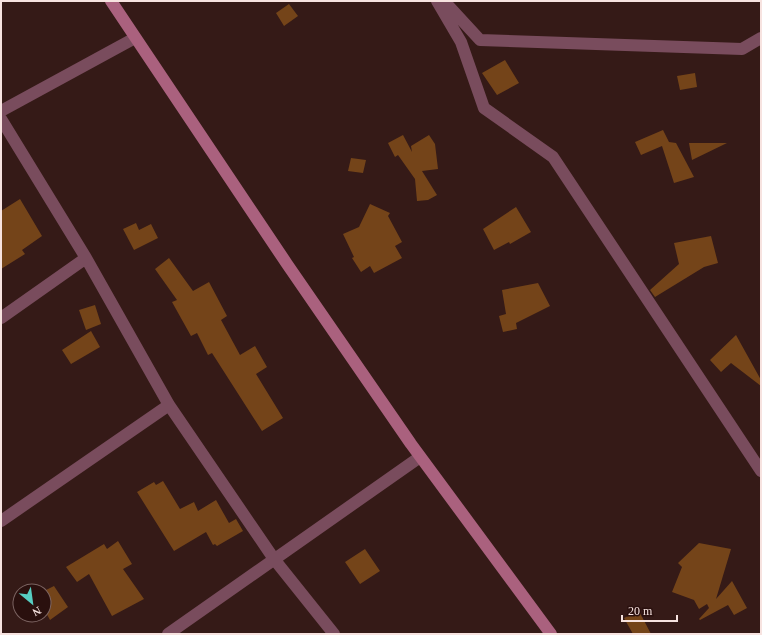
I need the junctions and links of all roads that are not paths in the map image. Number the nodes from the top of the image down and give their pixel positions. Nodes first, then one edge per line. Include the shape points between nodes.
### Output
1 (111, 1) edge
2 (437, 1) edge
3 (444, 1) edge
4 (135, 38) junction
5 (761, 38) edge
6 (1, 111) edge
7 (1, 119) edge
8 (86, 258) junction
9 (1, 318) edge
10 (169, 405) junction
11 (420, 457) junction
12 (761, 471) edge
13 (1, 521) edge
14 (274, 559) junction
15 (168, 634) edge
16 (334, 634) edge
17 (551, 634) edge

1 - 4 street
2 - 12 street via 461,42 484,108 553,157
3 - 5 street via 480,40 742,49
4 - 6 street
4 - 11 street
7 - 8 street
8 - 9 street
8 - 10 street
10 - 13 street
10 - 14 street
11 - 14 street
11 - 17 street
14 - 15 street
14 - 16 street

